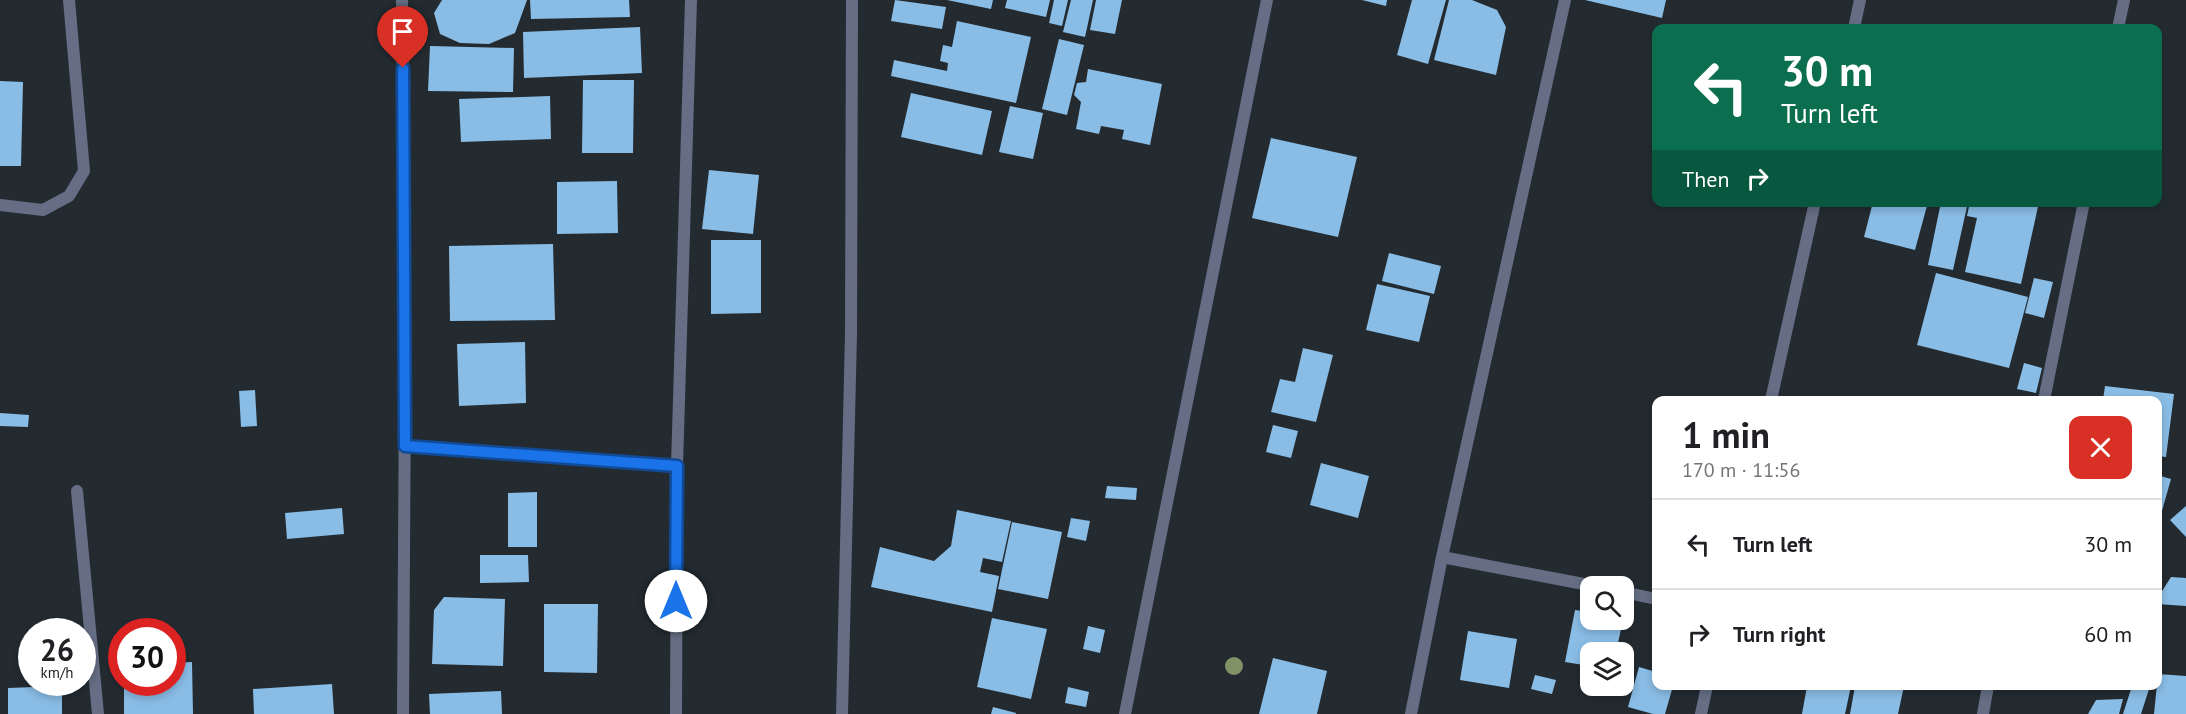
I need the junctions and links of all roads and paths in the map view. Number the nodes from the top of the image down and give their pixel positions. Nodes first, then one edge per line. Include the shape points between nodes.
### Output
1 (69, 0) edge
2 (402, 0) edge
3 (691, 0) edge
4 (852, 0) edge
5 (1268, 0) edge
6 (1565, 0) edge
7 (1860, 0) edge
8 (2124, 0) edge
9 (1855, 24) edge
10 (2119, 24) edge
11 (0, 205) edge
12 (1814, 207) edge
13 (2083, 207) edge
14 (1772, 396) edge
15 (2045, 396) edge
16 (405, 446) junction
17 (677, 466) junction
18 (76, 491) dead end
19 (1442, 557) junction
20 (1580, 583) edge
21 (1634, 594) edge
22 (1652, 597) edge
23 (1706, 690) edge
24 (1987, 690) edge
25 (98, 714) edge
26 (403, 714) edge
27 (676, 714) edge
28 (842, 714) edge
29 (1125, 714) edge
30 (1411, 714) edge
31 (1701, 714) edge
32 (1983, 714) edge

1 - 11 street via 84,171 69,196 43,210
2 - 16 street
3 - 17 street
4 - 28 street via 851,334
5 - 29 street
6 - 19 street
7 - 9 street
8 - 10 street
12 - 14 street
13 - 15 street
16 - 17 street
16 - 26 street
17 - 27 street
18 - 25 street
19 - 20 street
19 - 30 street
21 - 22 street
23 - 31 street
24 - 32 street

